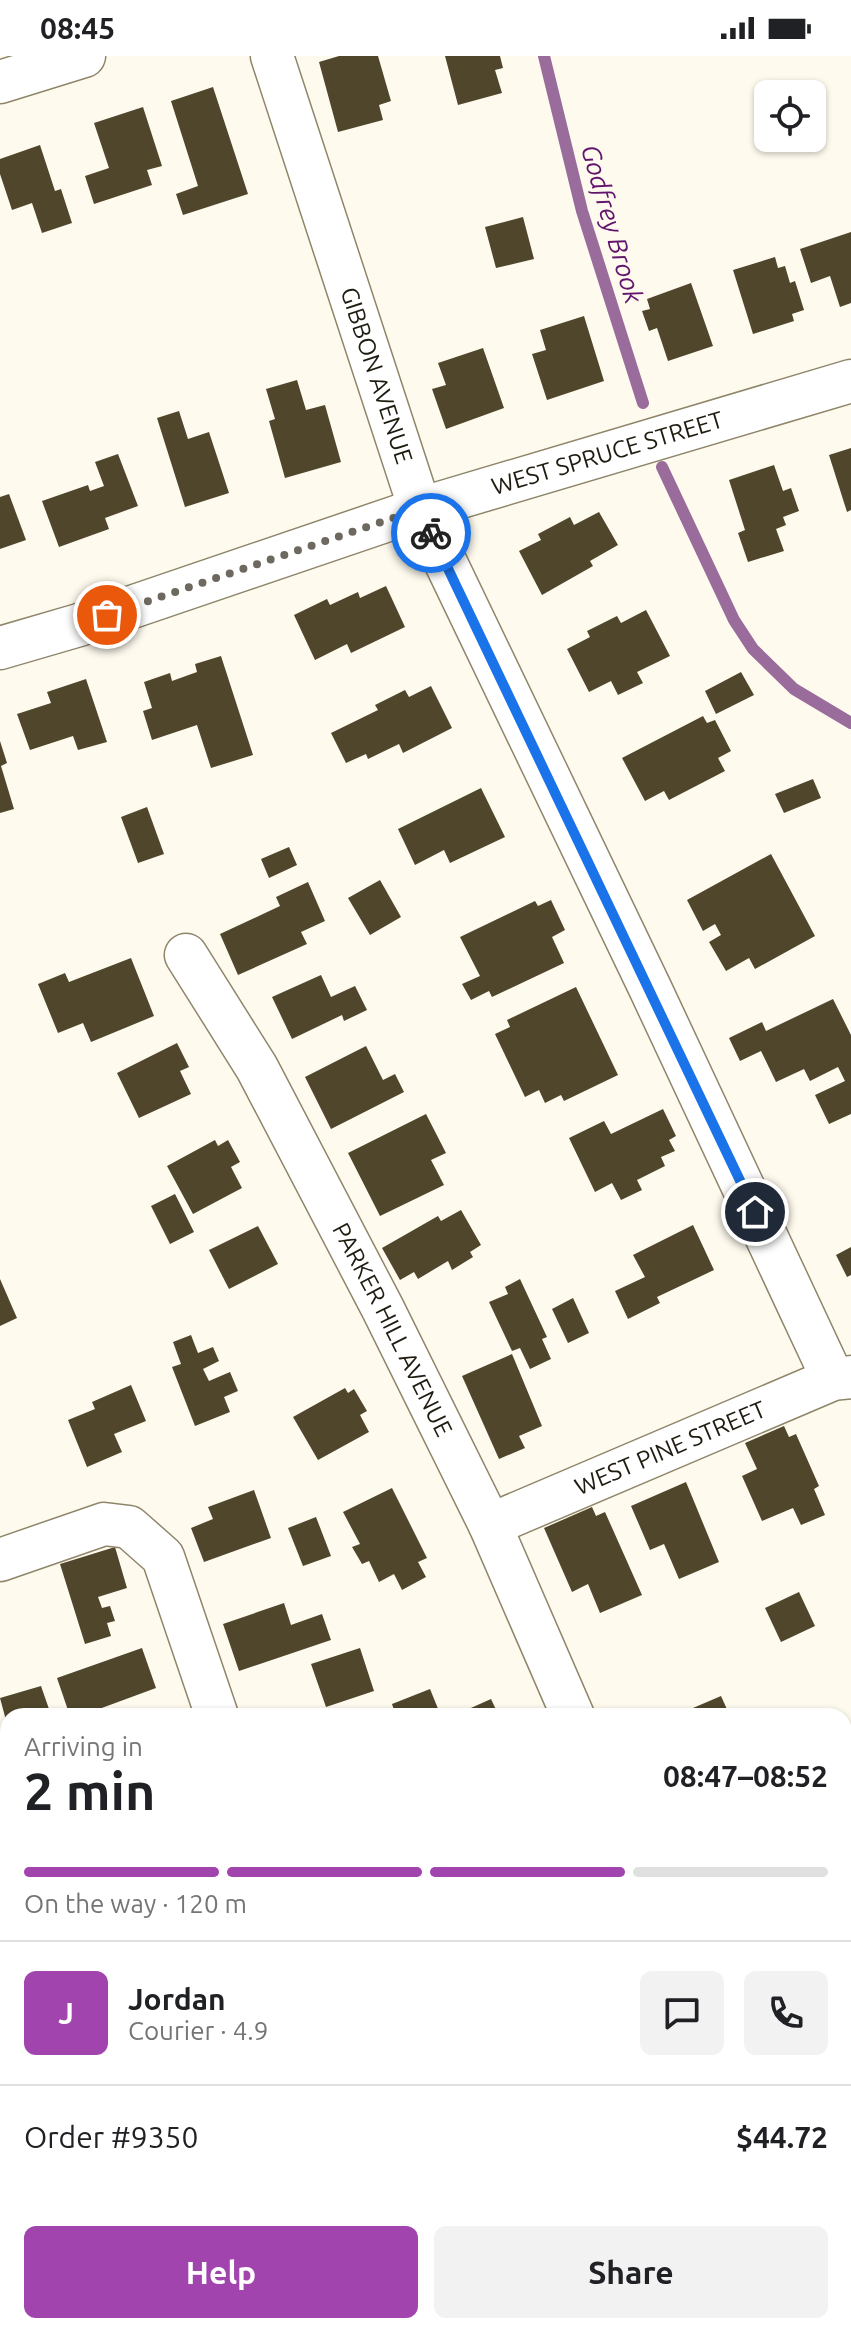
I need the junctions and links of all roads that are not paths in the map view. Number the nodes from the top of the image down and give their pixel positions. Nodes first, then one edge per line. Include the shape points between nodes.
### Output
1 (84, 56) edge
2 (272, 56) edge
3 (0, 82) edge
4 (851, 381) edge
5 (420, 509) junction
6 (0, 648) edge
7 (186, 955) dead end
8 (842, 1378) edge
9 (490, 1525) junction
10 (0, 1560) edge
11 (214, 1708) edge
12 (570, 1708) edge

1 - 3 street
2 - 5 street, GIBBON AVENUE
4 - 5 street, WEST SPRUCE STREET
5 - 6 street, WEST SPRUCE STREET
5 - 8 street, GIBBON AVENUE
7 - 9 street, PARKER HILL AVENUE via 257,1068
8 - 9 street, WEST PINE STREET
9 - 12 street, PARKER HILL AVENUE
10 - 11 street via 104,1524 129,1527 163,1557

